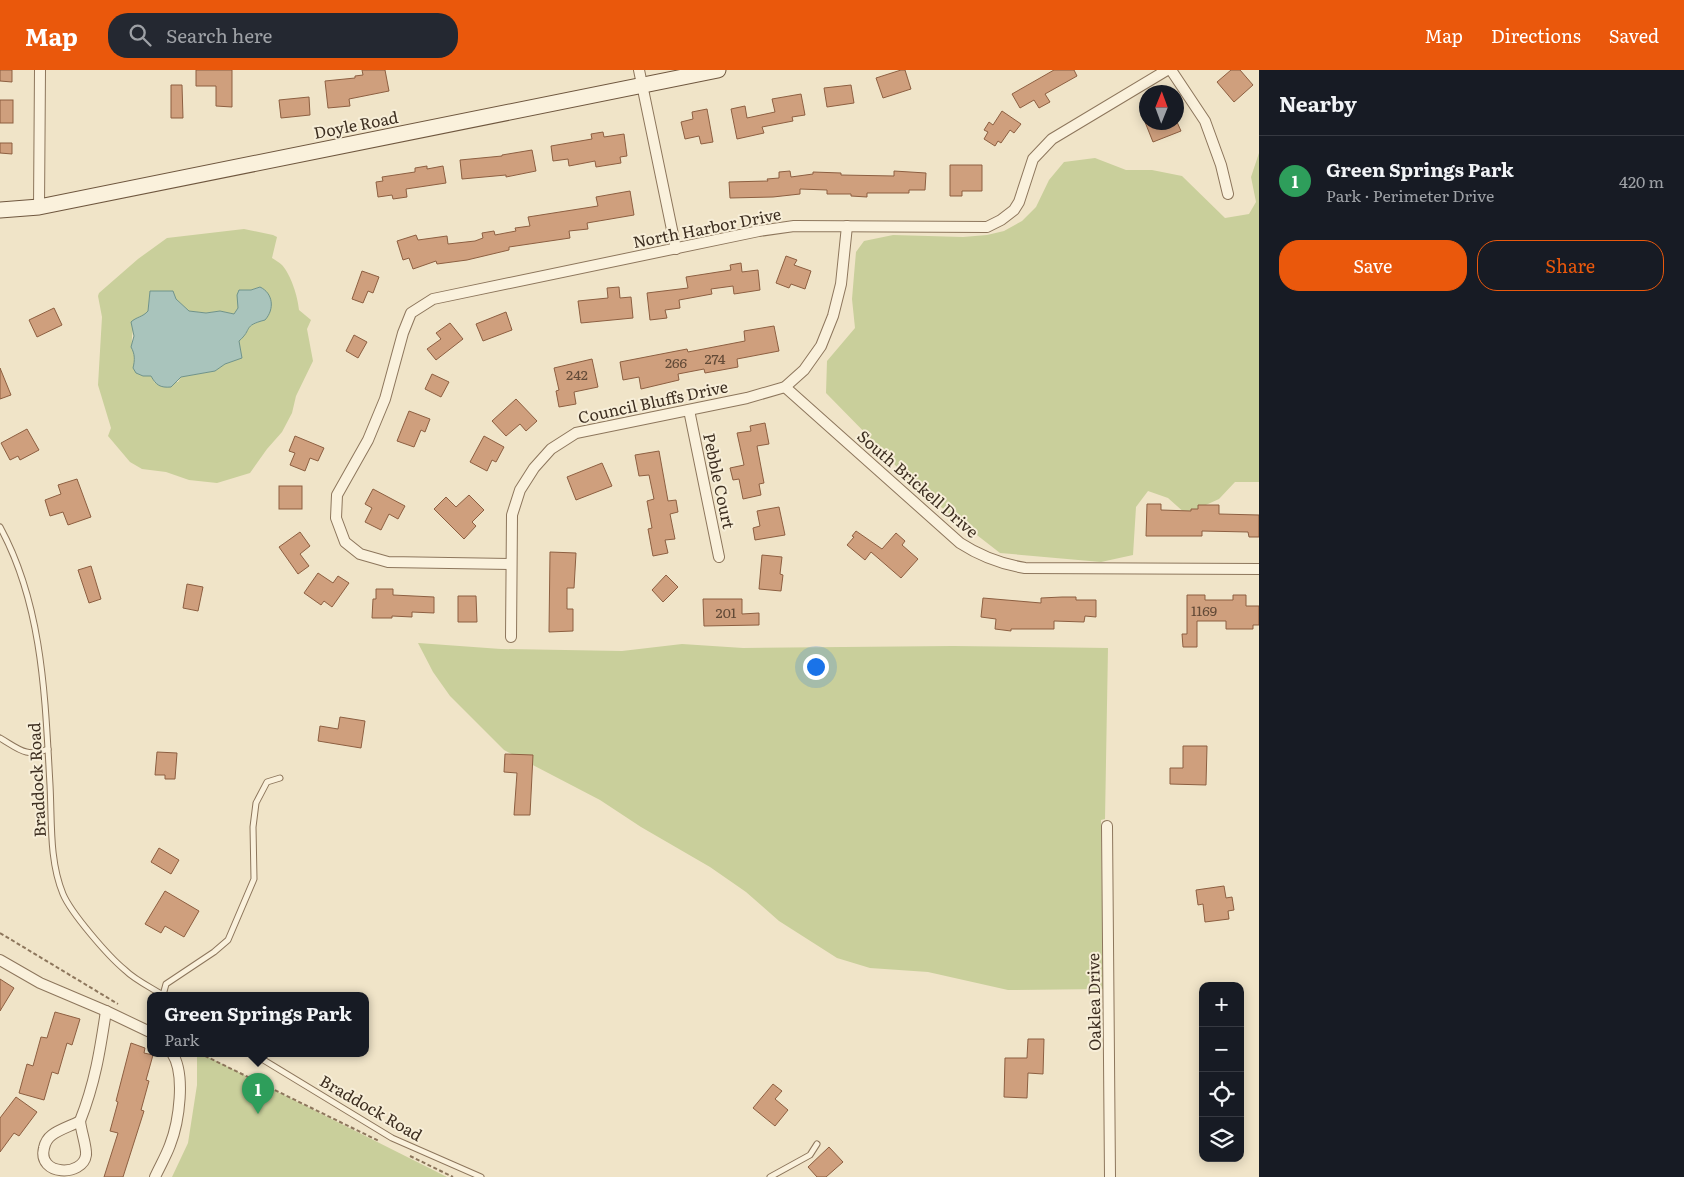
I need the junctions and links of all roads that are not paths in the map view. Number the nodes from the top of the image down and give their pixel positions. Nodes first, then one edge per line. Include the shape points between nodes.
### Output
1 (40, 70) edge
2 (639, 70) edge
3 (718, 70) edge
4 (1167, 70) edge
5 (1171, 70) edge
6 (642, 86) junction
7 (1228, 194) dead end
8 (39, 207) junction
9 (0, 210) edge
10 (847, 226) junction
11 (676, 249) junction
12 (785, 387) junction
13 (689, 410) junction
14 (0, 527) edge
15 (719, 557) dead end
16 (511, 564) junction
17 (1259, 569) edge
18 (511, 637) dead end
19 (0, 738) edge
20 (48, 749) junction
21 (280, 778) dead end
22 (1107, 826) dead end
23 (0, 960) edge
24 (158, 992) edge
25 (164, 992) edge
26 (106, 1011) junction
27 (147, 1031) edge
28 (174, 1057) edge
29 (259, 1057) edge
30 (80, 1121) junction
31 (817, 1144) dead end
32 (155, 1177) edge
33 (481, 1177) edge
34 (770, 1177) edge
35 (1110, 1177) edge

1 - 8 street
2 - 6 street
3 - 6 main road, Doyle Road
4 - 10 street, North Harbor Drive via 1052,139 1033,159 1014,210 987,227
5 - 7 street via 1205,122
6 - 8 main road, Doyle Road
6 - 11 street
8 - 9 main road, Doyle Road
10 - 11 street, North Harbor Drive via 794,226
10 - 12 street, Council Bluffs Drive via 841,284 833,316 821,346 804,370
11 - 16 street, North Harbor Drive via 433,299 411,313 379,415 337,495 336,518 345,542 360,554 388,562
12 - 13 street, Council Bluffs Drive
12 - 17 street, South Brickell Drive via 960,543 977,554 1025,568
13 - 15 street, Pebble Court
13 - 16 street, Council Bluffs Drive via 576,433 551,449 520,490 512,515
14 - 20 lane, Braddock Road via 11,547 31,605 45,691
16 - 18 street, Council Bluffs Drive
19 - 20 lane via 31,754
20 - 24 lane, Braddock Road via 54,866 64,895 76,915 125,971
21 - 25 lane via 267,782 256,803 254,879 228,940 166,984
22 - 35 street, Oaklea Drive
23 - 26 street via 40,983
26 - 27 street
26 - 30 street via 95,1076
28 - 32 street via 181,1094 171,1143
29 - 33 lane, Braddock Road via 392,1138
30 - 30 street via 47,1140 43,1153 48,1166 60,1174 74,1172 84,1162 86,1148
31 - 34 lane via 810,1156

